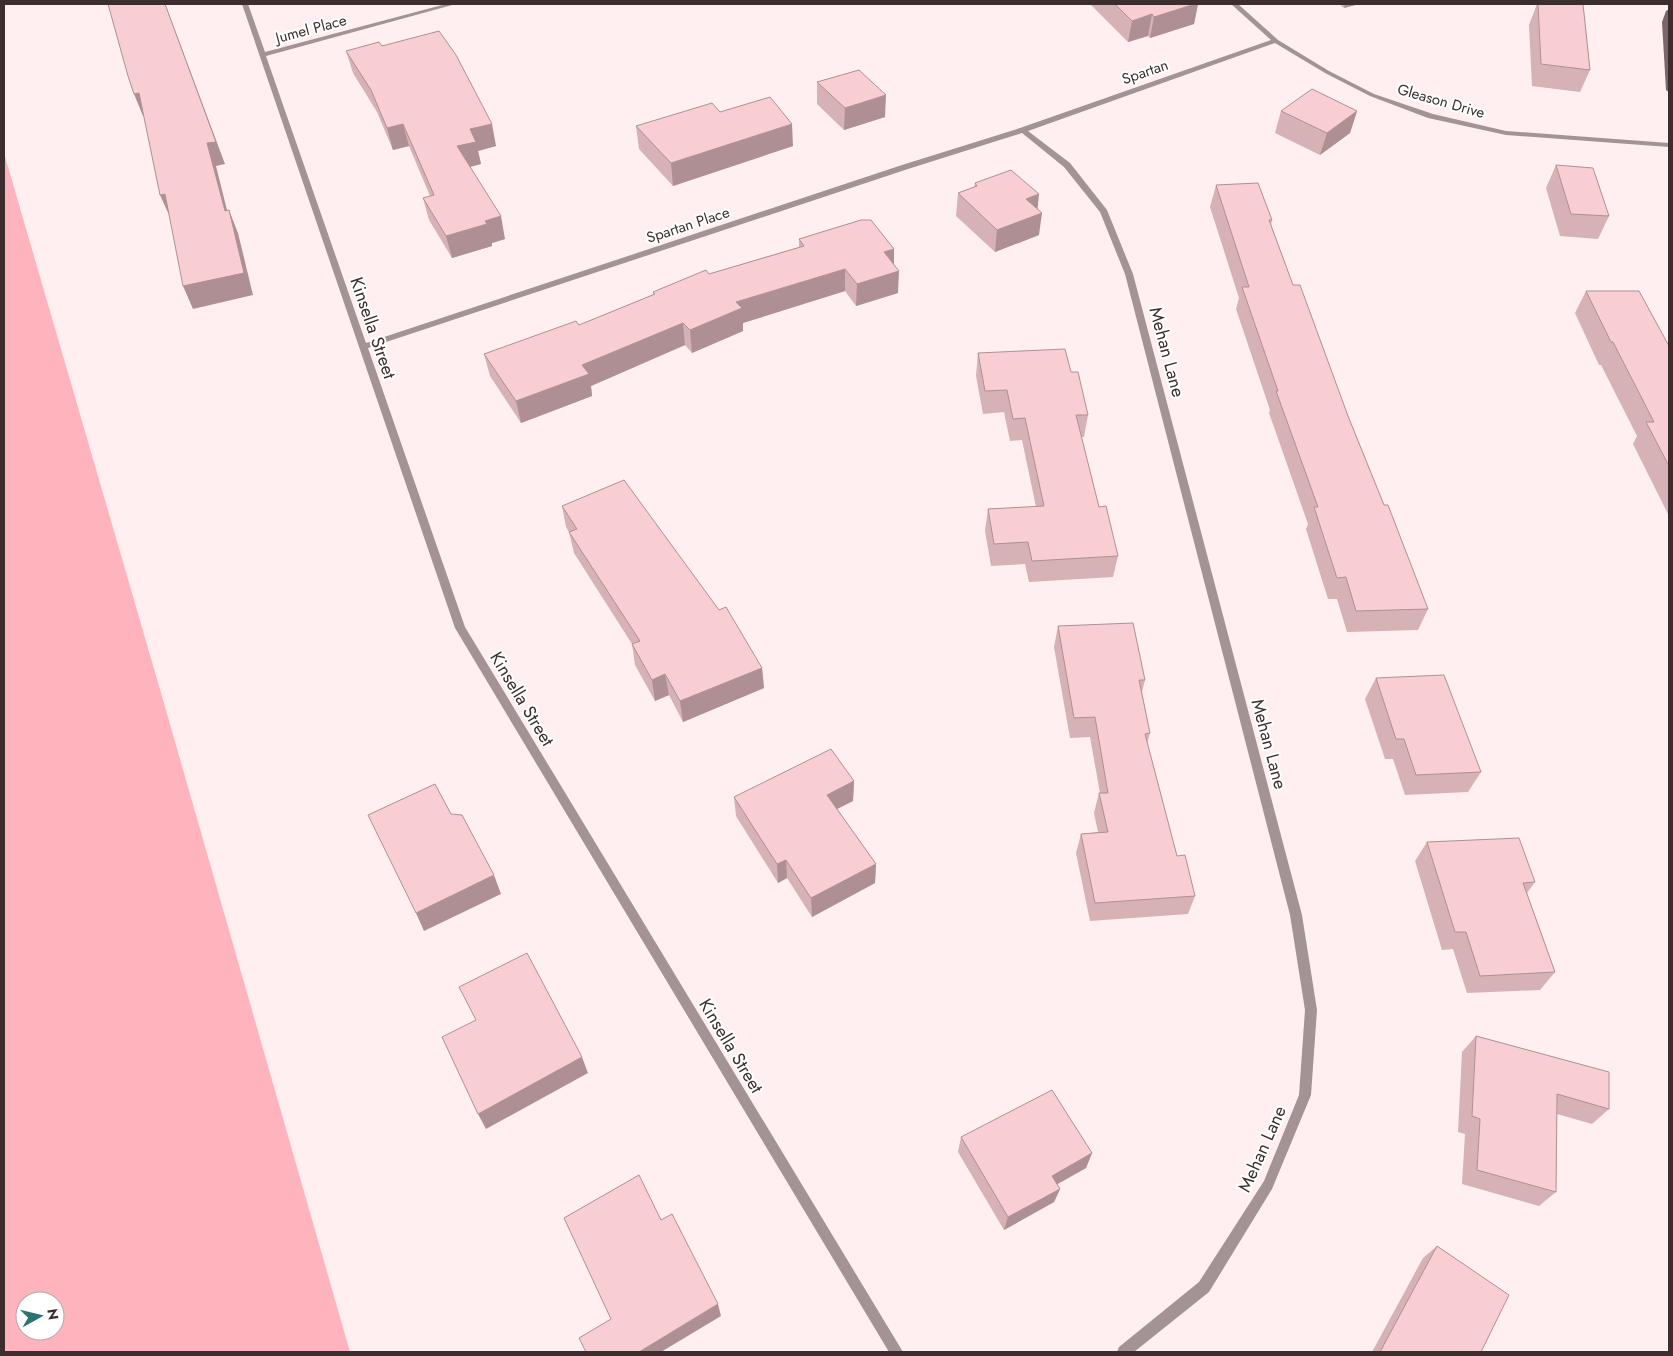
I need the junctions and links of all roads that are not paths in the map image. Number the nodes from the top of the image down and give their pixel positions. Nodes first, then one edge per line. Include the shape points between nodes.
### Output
1 (245, 4) edge
2 (453, 4) edge
3 (1234, 4) edge
4 (1669, 11) edge
5 (1276, 41) junction
6 (263, 54) junction
7 (1669, 90) edge
8 (1023, 130) junction
9 (1669, 146) edge
10 (363, 347) junction
11 (896, 1352) edge
12 (1124, 1352) edge

1 - 6 street, Kinsella Street
2 - 6 street, Jumel Place
3 - 5 street, Gleason Drive
4 - 7 street via 1665,22
5 - 8 street, Spartan
5 - 9 street, Gleason Drive via 1372,95 1431,116 1506,133
6 - 10 street, Kinsella Street
8 - 10 street, Spartan Place
8 - 12 street, Mehan Lane via 1067,165 1104,212 1129,274 1296,916 1311,1010 1305,1095 1268,1185 1204,1287
10 - 11 street, Kinsella Street via 460,628

